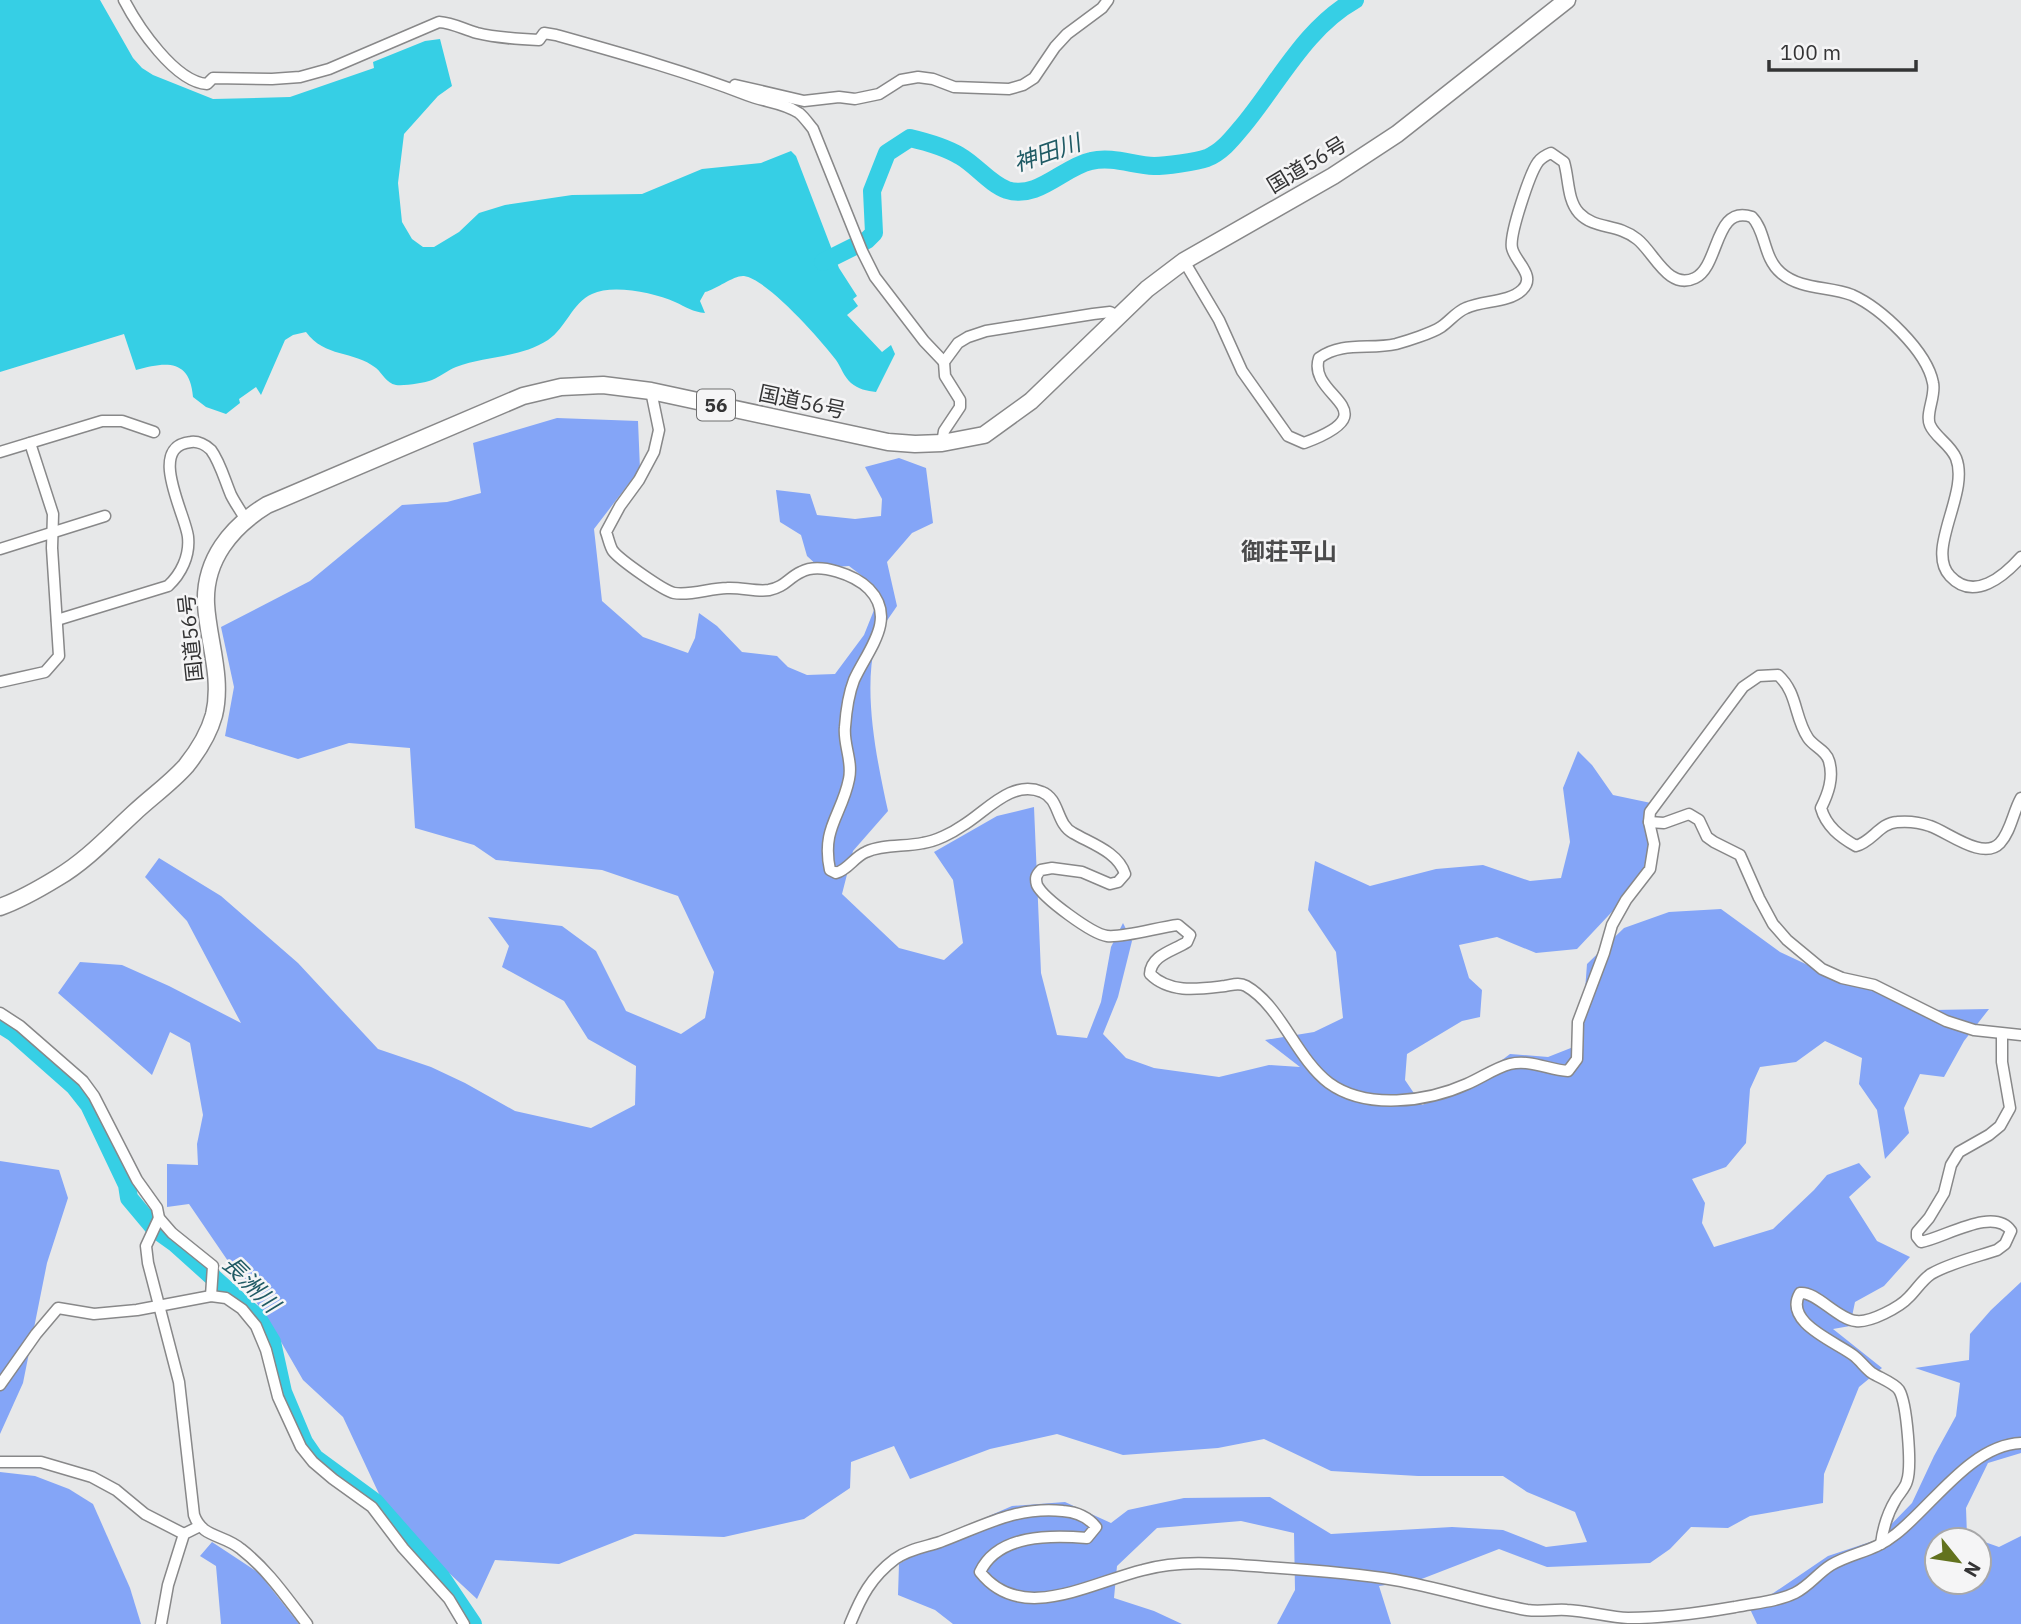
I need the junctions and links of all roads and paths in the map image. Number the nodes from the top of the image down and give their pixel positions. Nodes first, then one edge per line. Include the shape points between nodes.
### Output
1 (124, 0) edge
2 (1108, 0) edge
3 (1567, 0) edge
4 (726, 86) junction
5 (1184, 261) junction
6 (1118, 316) junction
7 (944, 362) junction
8 (651, 391) junction
9 (154, 432) dead end
10 (30, 443) junction
11 (942, 443) junction
12 (0, 452) edge
13 (105, 516) dead end
14 (246, 518) junction
15 (54, 532) junction
16 (0, 549) edge
17 (2021, 557) edge
18 (57, 621) junction
19 (0, 682) edge
20 (2021, 798) edge
21 (1649, 822) junction
22 (0, 907) edge
23 (0, 1013) edge
24 (2002, 1034) junction
25 (2021, 1035) edge
26 (159, 1218) junction
27 (211, 1296) junction
28 (157, 1306) junction
29 (0, 1385) edge
30 (2021, 1443) edge
31 (0, 1462) edge
32 (198, 1527) junction
33 (184, 1534) junction
34 (1881, 1545) junction
35 (161, 1624) edge
36 (307, 1624) edge
37 (464, 1624) edge
38 (850, 1624) edge

1 - 4 street via 152,43 197,84 207,85 222,77 300,77 439,22 509,39 539,40 544,33 556,35
2 - 4 street via 1061,40 1034,78 1009,89 954,87 918,77 901,80 879,94 804,102
3 - 5 highway, 国道56号 / 56 via 1397,134
4 - 7 street via 785,105 807,121 875,276
5 - 6 highway, 国道56号 / 56
5 - 17 street via 1242,371 1289,436 1304,443 1342,424 1344,416 1318,372 1319,358 1335,349 1398,344 1438,330 1466,308 1523,289 1527,275 1511,238 1533,172 1543,157 1551,153 1564,162 1570,194 1588,221 1627,231 1666,273 1679,279 1695,278 1703,272 1724,225 1747,215 1756,221 1780,272 1797,282 1870,304 1903,335 1928,370 1934,395 1928,420 1951,450 1959,470 1942,550 1950,577 1959,584 1983,586 2001,577
6 - 7 street via 1093,314 986,331 958,342
6 - 11 highway, 国道56号 / 56 via 1031,401 984,435
7 - 11 street via 945,376 960,407 944,430
8 - 11 highway, 国道56号 / 56 via 888,442
8 - 14 highway, 国道56号 / 56 via 592,385 523,396
8 - 21 street via 659,430 654,452 606,532 612,551 675,593 766,590 784,586 800,572 814,568 846,575 867,587 882,612 881,629 853,682 844,729 849,781 827,844 830,870 836,873 873,848 927,843 961,827 1014,791 1042,791 1050,797 1066,830 1117,858 1125,874 1110,884 1082,872 1041,870 1036,876 1041,892 1084,926 1106,936 1178,925 1190,935 1187,942 1154,959 1150,974 1155,979 1187,989 1242,984 1270,1009 1327,1082 1348,1094 1394,1101 1421,1099 1465,1086 1521,1062 1568,1072 1577,1059 1578,1022 1612,925 1650,869 1654,844
9 - 10 street via 122,421 102,421
10 - 12 street
10 - 15 street via 53,514
13 - 15 street
14 - 18 street via 212,452 198,442 184,444 175,450 169,466 189,537 177,578 168,586
14 - 22 highway, 国道56号 / 56 via 222,546 207,581 218,690 214,716 202,743 185,766 89,854 59,877
15 - 16 street
15 - 18 street
18 - 19 street via 59,656 45,672
20 - 21 street via 2007,833 1998,845 1986,849 1917,822 1888,824 1866,844 1856,846 1824,820 1821,808 1829,793 1829,759 1809,740 1785,682 1768,674 1743,687 1661,795
21 - 24 street via 1664,823 1689,814 1699,820 1707,837 1740,855 1773,924 1822,969 1874,985 1946,1021
23 - 26 street via 83,1081
24 - 25 street
24 - 34 street via 2010,1108 2000,1126 1959,1152 1944,1193 1917,1237 1921,1242 1934,1240 1948,1232 1997,1221 2011,1231 2005,1244 1933,1273 1896,1308 1869,1319 1857,1321 1832,1311 1806,1292 1797,1298 1795,1308 1801,1318 1898,1388 1904,1402 1908,1481 1883,1524
26 - 27 street via 213,1266
26 - 28 street via 146,1246
27 - 28 street
27 - 37 street via 226,1298 256,1326 278,1397 301,1447 323,1471 372,1507 449,1599
28 - 29 street via 94,1314 58,1308
28 - 32 street via 179,1382
30 - 34 street via 1985,1454
31 - 33 street via 41,1462 92,1477 145,1514
32 - 33 street
32 - 36 street via 241,1549 285,1592
33 - 35 street
34 - 38 street via 1830,1566 1780,1599 1706,1612 1626,1618 1563,1609 1531,1611 1394,1580 1226,1564 1144,1569 1084,1595 1034,1609 1017,1606 987,1586 979,1572 985,1560 997,1550 1038,1537 1087,1538 1096,1527 1072,1512 1028,1510 897,1558 862,1594

